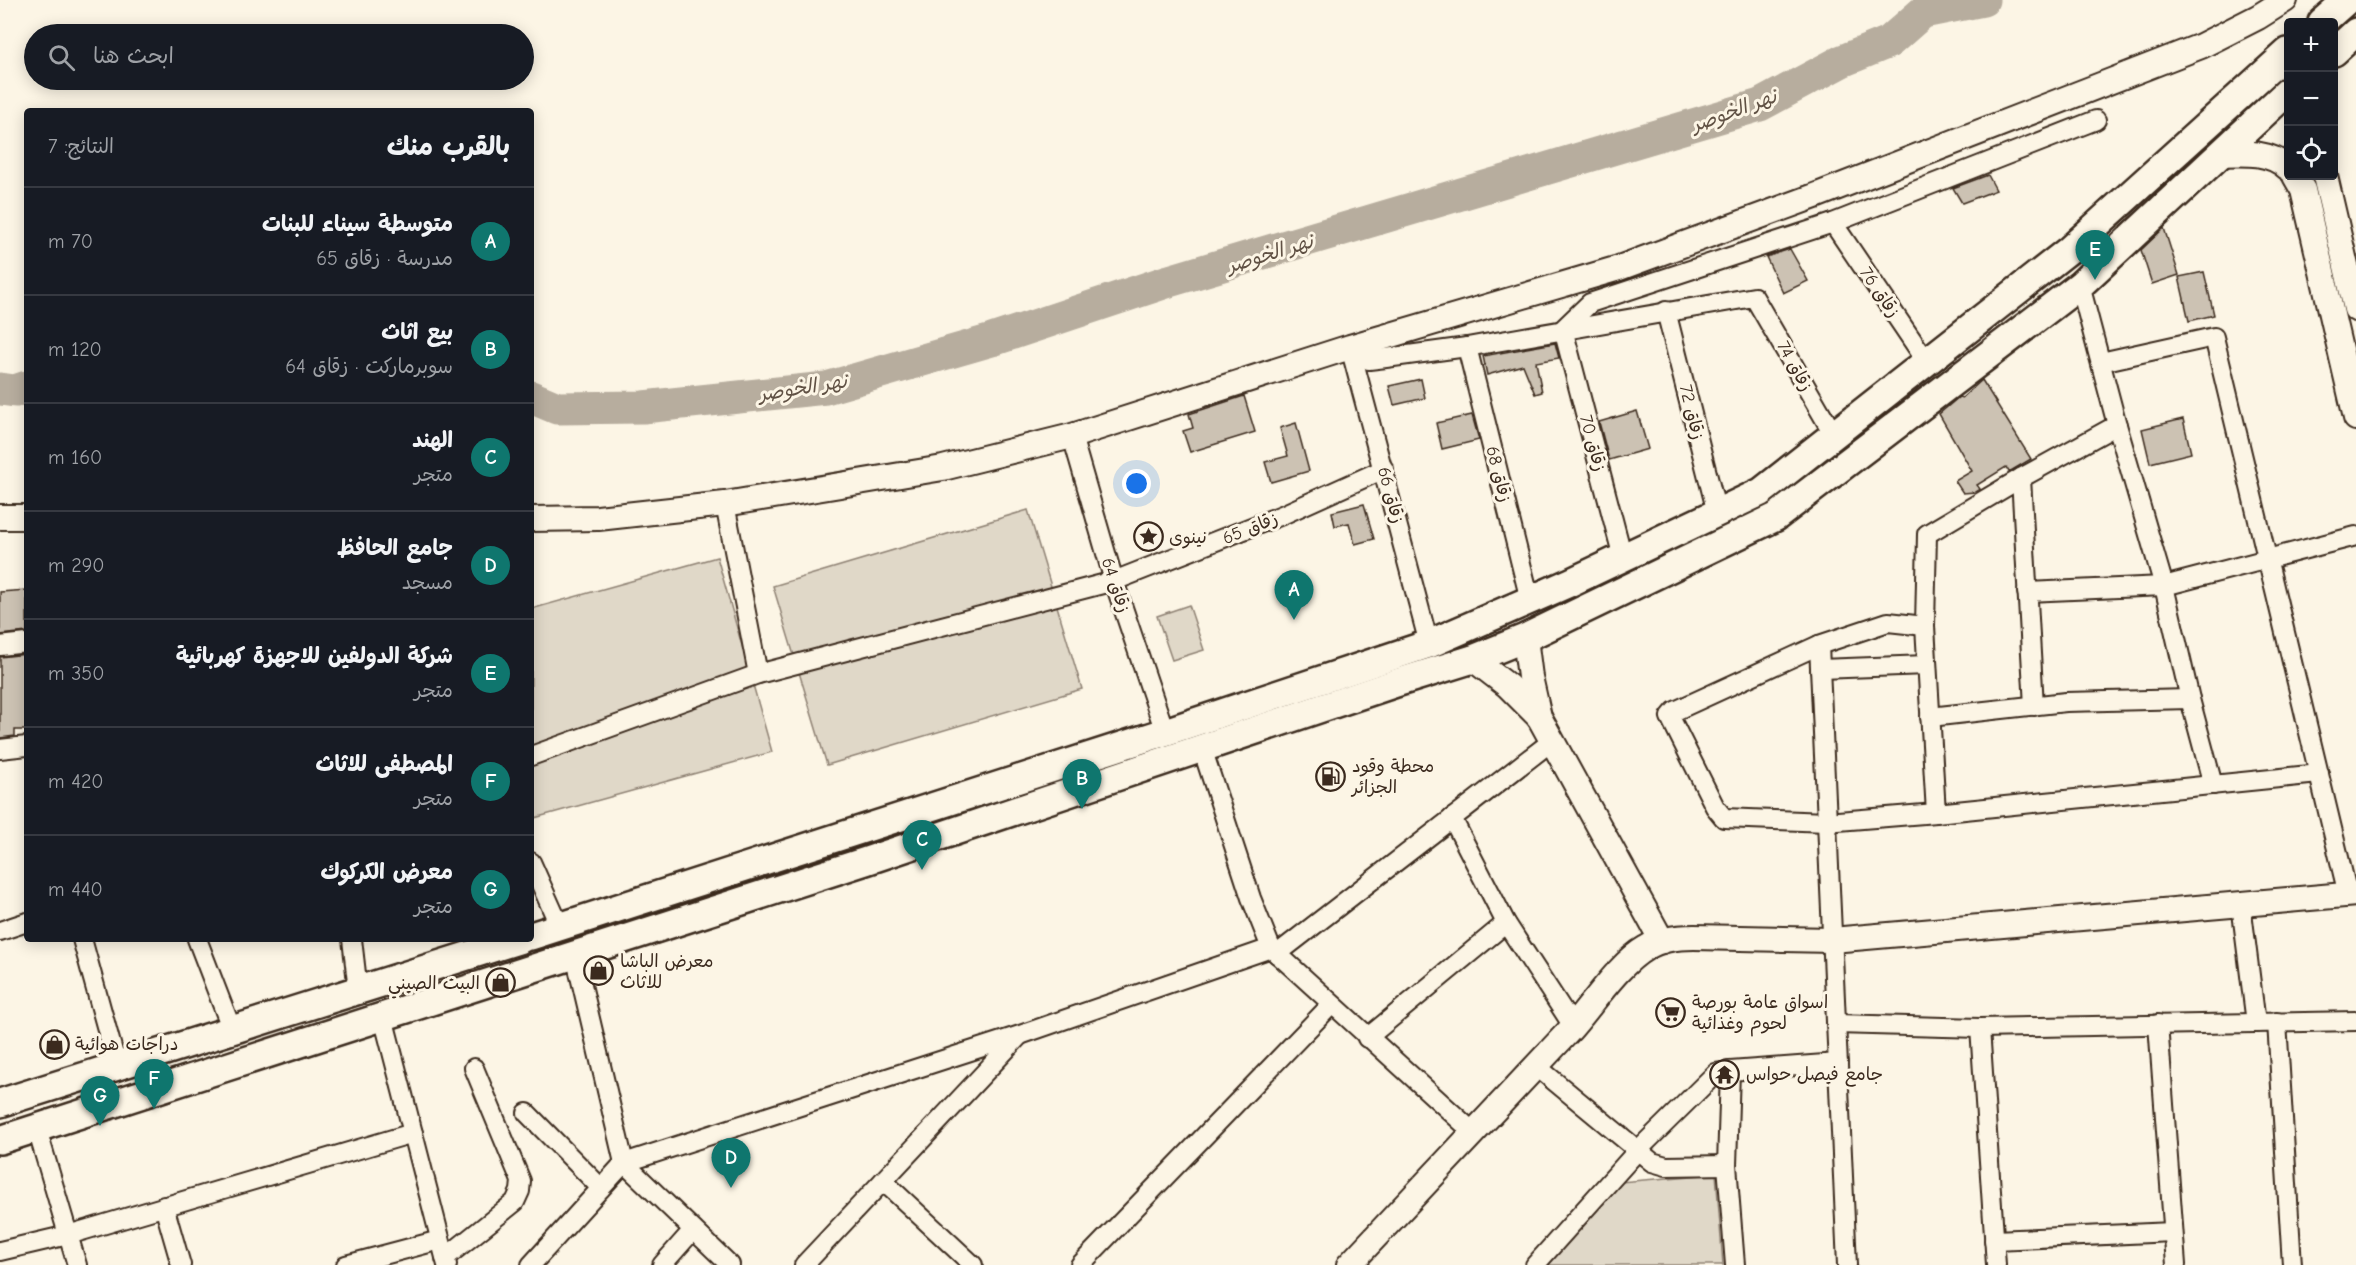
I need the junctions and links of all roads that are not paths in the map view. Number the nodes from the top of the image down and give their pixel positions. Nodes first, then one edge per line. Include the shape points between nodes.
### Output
1 (2285, 0) edge
2 (2347, 0) edge
3 (2327, 18) edge
4 (2356, 32) edge
5 (2338, 48) edge
6 (2284, 56) edge
7 (2284, 96) edge
8 (2096, 120) dead end
9 (2220, 154) junction
10 (2284, 164) edge
11 (2297, 180) edge
12 (2326, 180) edge
13 (1833, 223) junction
14 (2080, 285) junction
15 (2356, 309) edge
16 (1666, 311) junction
17 (1563, 329) junction
18 (1350, 347) junction
19 (1467, 347) junction
20 (1927, 362) junction
21 (2101, 362) junction
22 (2356, 418) edge
23 (2117, 425) junction
24 (1834, 435) junction
25 (1072, 436) junction
26 (1384, 469) junction
27 (2021, 478) junction
28 (725, 504) junction
29 (1718, 513) junction
30 (0, 517) edge
31 (24, 517) edge
32 (534, 519) edge
33 (2356, 536) edge
34 (1623, 558) junction
35 (2268, 560) junction
36 (1114, 581) junction
37 (2164, 586) junction
38 (2027, 592) junction
39 (1530, 600) junction
40 (1925, 626) junction
41 (1525, 638) junction
42 (24, 643) edge
43 (1430, 644) junction
44 (1819, 645) junction
45 (0, 646) edge
46 (1473, 660) junction
47 (1927, 665) junction
48 (1820, 669) junction
49 (758, 674) junction
50 (2190, 699) junction
51 (2034, 706) junction
52 (1539, 717) junction
53 (1930, 717) junction
54 (1165, 732) junction
55 (1552, 741) junction
56 (24, 746) edge
57 (1202, 748) junction
58 (0, 749) edge
59 (534, 755) edge
60 (2319, 774) junction
61 (2213, 785) junction
62 (1936, 813) junction
63 (1452, 818) junction
64 (1826, 822) junction
65 (534, 869) edge
66 (2352, 895) edge
67 (2241, 904) junction
68 (24, 923) edge
69 (1506, 923) junction
70 (560, 927) junction
71 (0, 931) edge
72 (534, 935) edge
73 (1832, 940) junction
74 (1662, 941) junction
75 (83, 942) edge
76 (198, 942) edge
77 (351, 942) edge
78 (512, 942) edge
79 (1274, 951) junction
80 (575, 955) junction
81 (358, 992) junction
82 (1331, 1005) junction
83 (383, 1017) junction
84 (2356, 1021) edge
85 (2277, 1022) junction
86 (2256, 1023) junction
87 (1836, 1024) junction
88 (2158, 1024) junction
89 (1573, 1026) junction
90 (1980, 1028) junction
91 (232, 1030) junction
92 (1020, 1035) junction
93 (1367, 1038) junction
94 (1838, 1063) junction
95 (117, 1066) junction
96 (1536, 1066) junction
97 (474, 1068) dead end
98 (1730, 1071) junction
99 (0, 1102) edge
100 (526, 1113) dead end
101 (37, 1129) junction
102 (413, 1133) junction
103 (1474, 1133) junction
104 (0, 1140) edge
105 (1638, 1150) junction
106 (624, 1162) junction
107 (1727, 1165) junction
108 (883, 1181) junction
109 (601, 1188) junction
110 (164, 1206) junction
111 (693, 1230) junction
112 (2173, 1232) junction
113 (68, 1235) junction
114 (440, 1240) junction
115 (1994, 1240) junction
116 (0, 1251) edge
117 (446, 1262) edge
118 (77, 1265) edge
119 (181, 1265) edge
120 (346, 1265) edge
121 (531, 1265) edge
122 (662, 1265) edge
123 (730, 1265) edge
124 (804, 1265) edge
125 (973, 1265) edge
126 (1080, 1265) edge
127 (1349, 1265) edge
128 (1535, 1265) edge
129 (1735, 1265) edge
130 (1847, 1265) edge
131 (1996, 1265) edge
132 (2176, 1265) edge
133 (2292, 1265) edge

1 - 18 street via 2201,46 1815,196 1619,268
2 - 3 main road
4 - 5 main road
6 - 20 main road via 2069,250
7 - 9 main road
8 - 13 street
9 - 10 street via 2254,153
9 - 14 main road
11 - 22 street via 2303,190
12 - 15 street
13 - 17 street via 1590,303
13 - 20 street, زقاق 76
14 - 21 street
14 - 41 main road via 1776,518
16 - 17 street
16 - 24 street, زقاق 74 via 1754,297
16 - 29 street, زقاق 72
17 - 19 street
17 - 34 street, زقاق 70
18 - 19 street via 1369,360
18 - 25 street
18 - 26 street, زقاق 66
19 - 39 street, زقاق 68
20 - 24 main road
21 - 23 street
21 - 35 street via 2214,337
23 - 27 street
23 - 37 street
24 - 29 main road via 1761,492
25 - 28 street via 943,468
25 - 36 street, زقاق 64
26 - 36 street, زقاق 65 via 1282,515
26 - 43 street, زقاق 66
27 - 38 street
27 - 40 street via 1927,534
28 - 32 street via 598,518
28 - 49 street
29 - 34 main road
30 - 31 street
33 - 35 street
34 - 39 main road
35 - 37 street
35 - 60 street
36 - 49 street, زقاق 65
36 - 54 street, زقاق 64
37 - 38 street
37 - 50 street
38 - 51 street
39 - 43 main road
40 - 44 street via 1888,622
40 - 47 street
41 - 46 main road
41 - 52 street
42 - 45 street
43 - 54 main road
44 - 48 street
44 - 64 street via 1675,711 1670,717 1724,818
46 - 52 street via 1508,686
46 - 57 main road
47 - 48 street
47 - 53 street
48 - 64 street
49 - 59 street, زقاق 65
50 - 51 street
50 - 61 street
51 - 53 street
52 - 55 street
53 - 62 street
54 - 70 main road
55 - 63 street
55 - 74 street
56 - 58 street
57 - 79 street via 1251,898
57 - 80 main road
60 - 61 street
60 - 66 street
61 - 62 street
62 - 64 street
63 - 69 street
63 - 79 street
64 - 73 street
65 - 70 street
66 - 67 street
67 - 73 street
67 - 86 street
68 - 71 street
69 - 89 street
69 - 93 street
70 - 72 main road
73 - 74 street via 1678,937
73 - 87 street
74 - 89 street via 1631,959
75 - 95 street
76 - 91 street
77 - 81 street
78 - 81 main road
79 - 82 street
79 - 92 street
80 - 83 main road
80 - 106 street
81 - 91 main road
82 - 93 street
82 - 126 street
83 - 101 main road
83 - 102 street
84 - 85 street
85 - 86 street
85 - 133 street
86 - 88 street
87 - 90 street
87 - 94 street
88 - 90 street
88 - 112 street
89 - 96 street
90 - 115 street
91 - 95 main road
92 - 106 street
92 - 108 street
93 - 103 street
94 - 98 street
94 - 130 street
95 - 99 main road
96 - 103 street
96 - 105 street
97 - 117 street via 521,1181 520,1191 515,1202
98 - 105 street via 1716,1073
98 - 107 street
100 - 109 street
101 - 104 main road
101 - 113 street
102 - 110 street
102 - 114 street
103 - 127 street
105 - 107 street via 1652,1162 1666,1166
105 - 128 street
106 - 109 street
106 - 111 street
107 - 129 street
108 - 124 street
108 - 125 street
109 - 121 street
110 - 113 street
110 - 119 street
111 - 122 street
111 - 123 street
112 - 115 street
112 - 132 street
113 - 116 street
113 - 118 street
114 - 117 street
114 - 120 street
115 - 131 street

